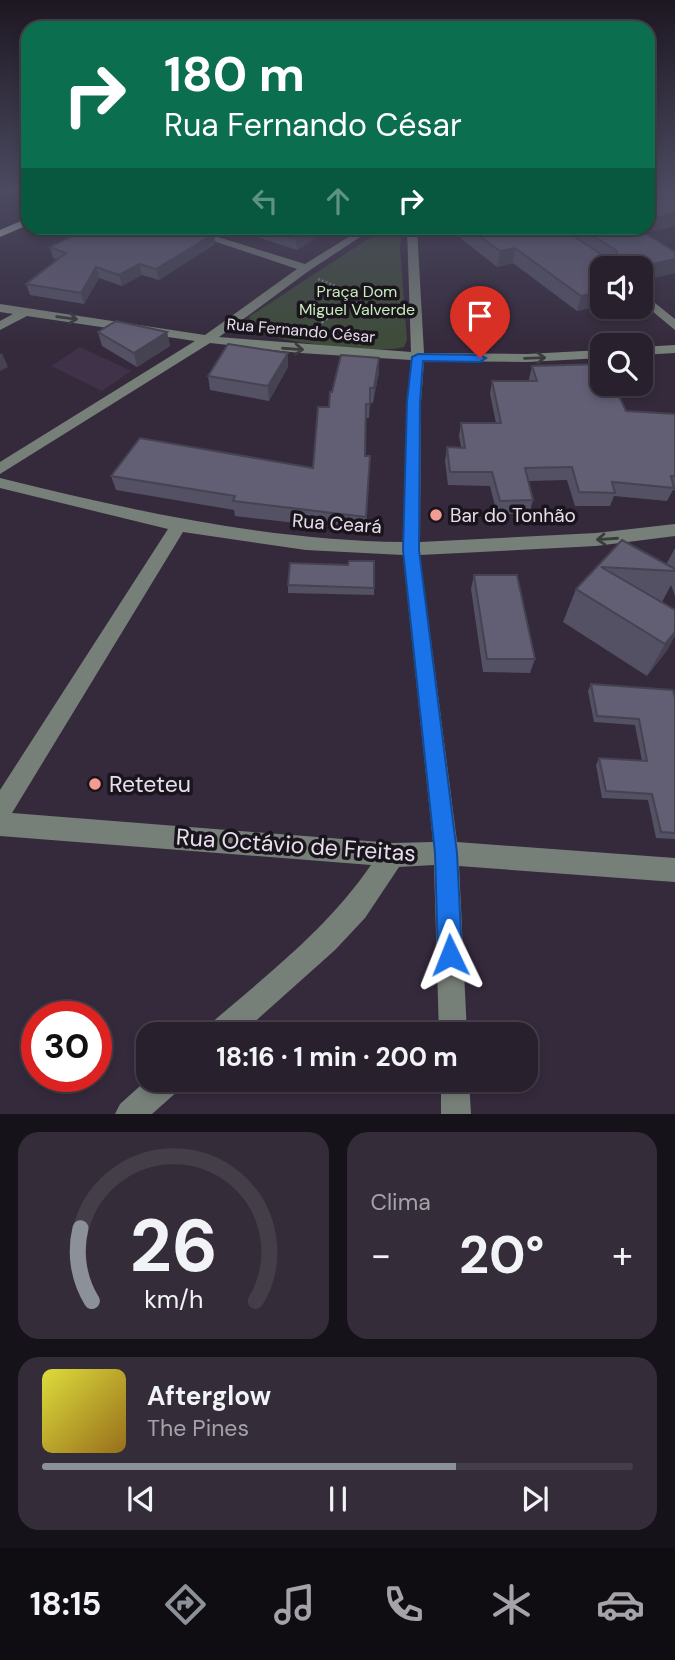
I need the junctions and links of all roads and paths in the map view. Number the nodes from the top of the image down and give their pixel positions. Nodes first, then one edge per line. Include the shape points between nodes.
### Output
1 (221, 242) edge
2 (347, 242) edge
3 (413, 242) edge
4 (304, 270) junction
5 (359, 295) junction
6 (415, 295) junction
7 (653, 306) edge
8 (0, 308) edge
9 (25, 312) junction
10 (234, 321) junction
11 (0, 326) edge
12 (675, 326) edge
13 (208, 340) junction
14 (250, 344) junction
15 (283, 349) junction
16 (675, 349) edge
17 (653, 350) edge
18 (590, 355) edge
19 (418, 357) junction
20 (0, 469) edge
21 (0, 483) edge
22 (179, 525) junction
23 (675, 530) edge
24 (411, 550) junction
25 (0, 811) edge
26 (0, 824) edge
27 (446, 853) junction
28 (393, 855) junction
29 (675, 870) edge
30 (234, 1022) edge
31 (453, 1022) edge
32 (155, 1092) edge
33 (455, 1092) edge
34 (130, 1114) edge
35 (456, 1114) edge

1 - 4 street
2 - 4 street
3 - 6 street
4 - 5 path
4 - 10 street
5 - 6 path
5 - 15 path
6 - 19 street
7 - 12 street
8 - 9 street, Rua Fernando César
9 - 11 street
9 -> 13 street, Rua Fernando César
10 - 13 street
10 - 14 street
13 - 14 street, Rua Fernando César
13 - 20 street
14 - 15 street, Rua Fernando César
15 -> 19 street, Rua Fernando César
16 - 17 street
19 -> 18 street, Rua Fernando César
19 - 24 street
21 - 22 street, Rua Ceará
22 - 24 street, Rua Ceará via 275,540
22 - 25 street
23 -> 24 street, Rua Ceará via 646,536
24 - 27 street
26 - 28 street, Rua Octávio de Freitas
27 - 28 street, Rua Octávio de Freitas
27 - 29 street, Rua Octávio de Freitas
27 - 31 street
28 - 30 street via 356,909 326,941
32 - 34 street
33 - 35 street

